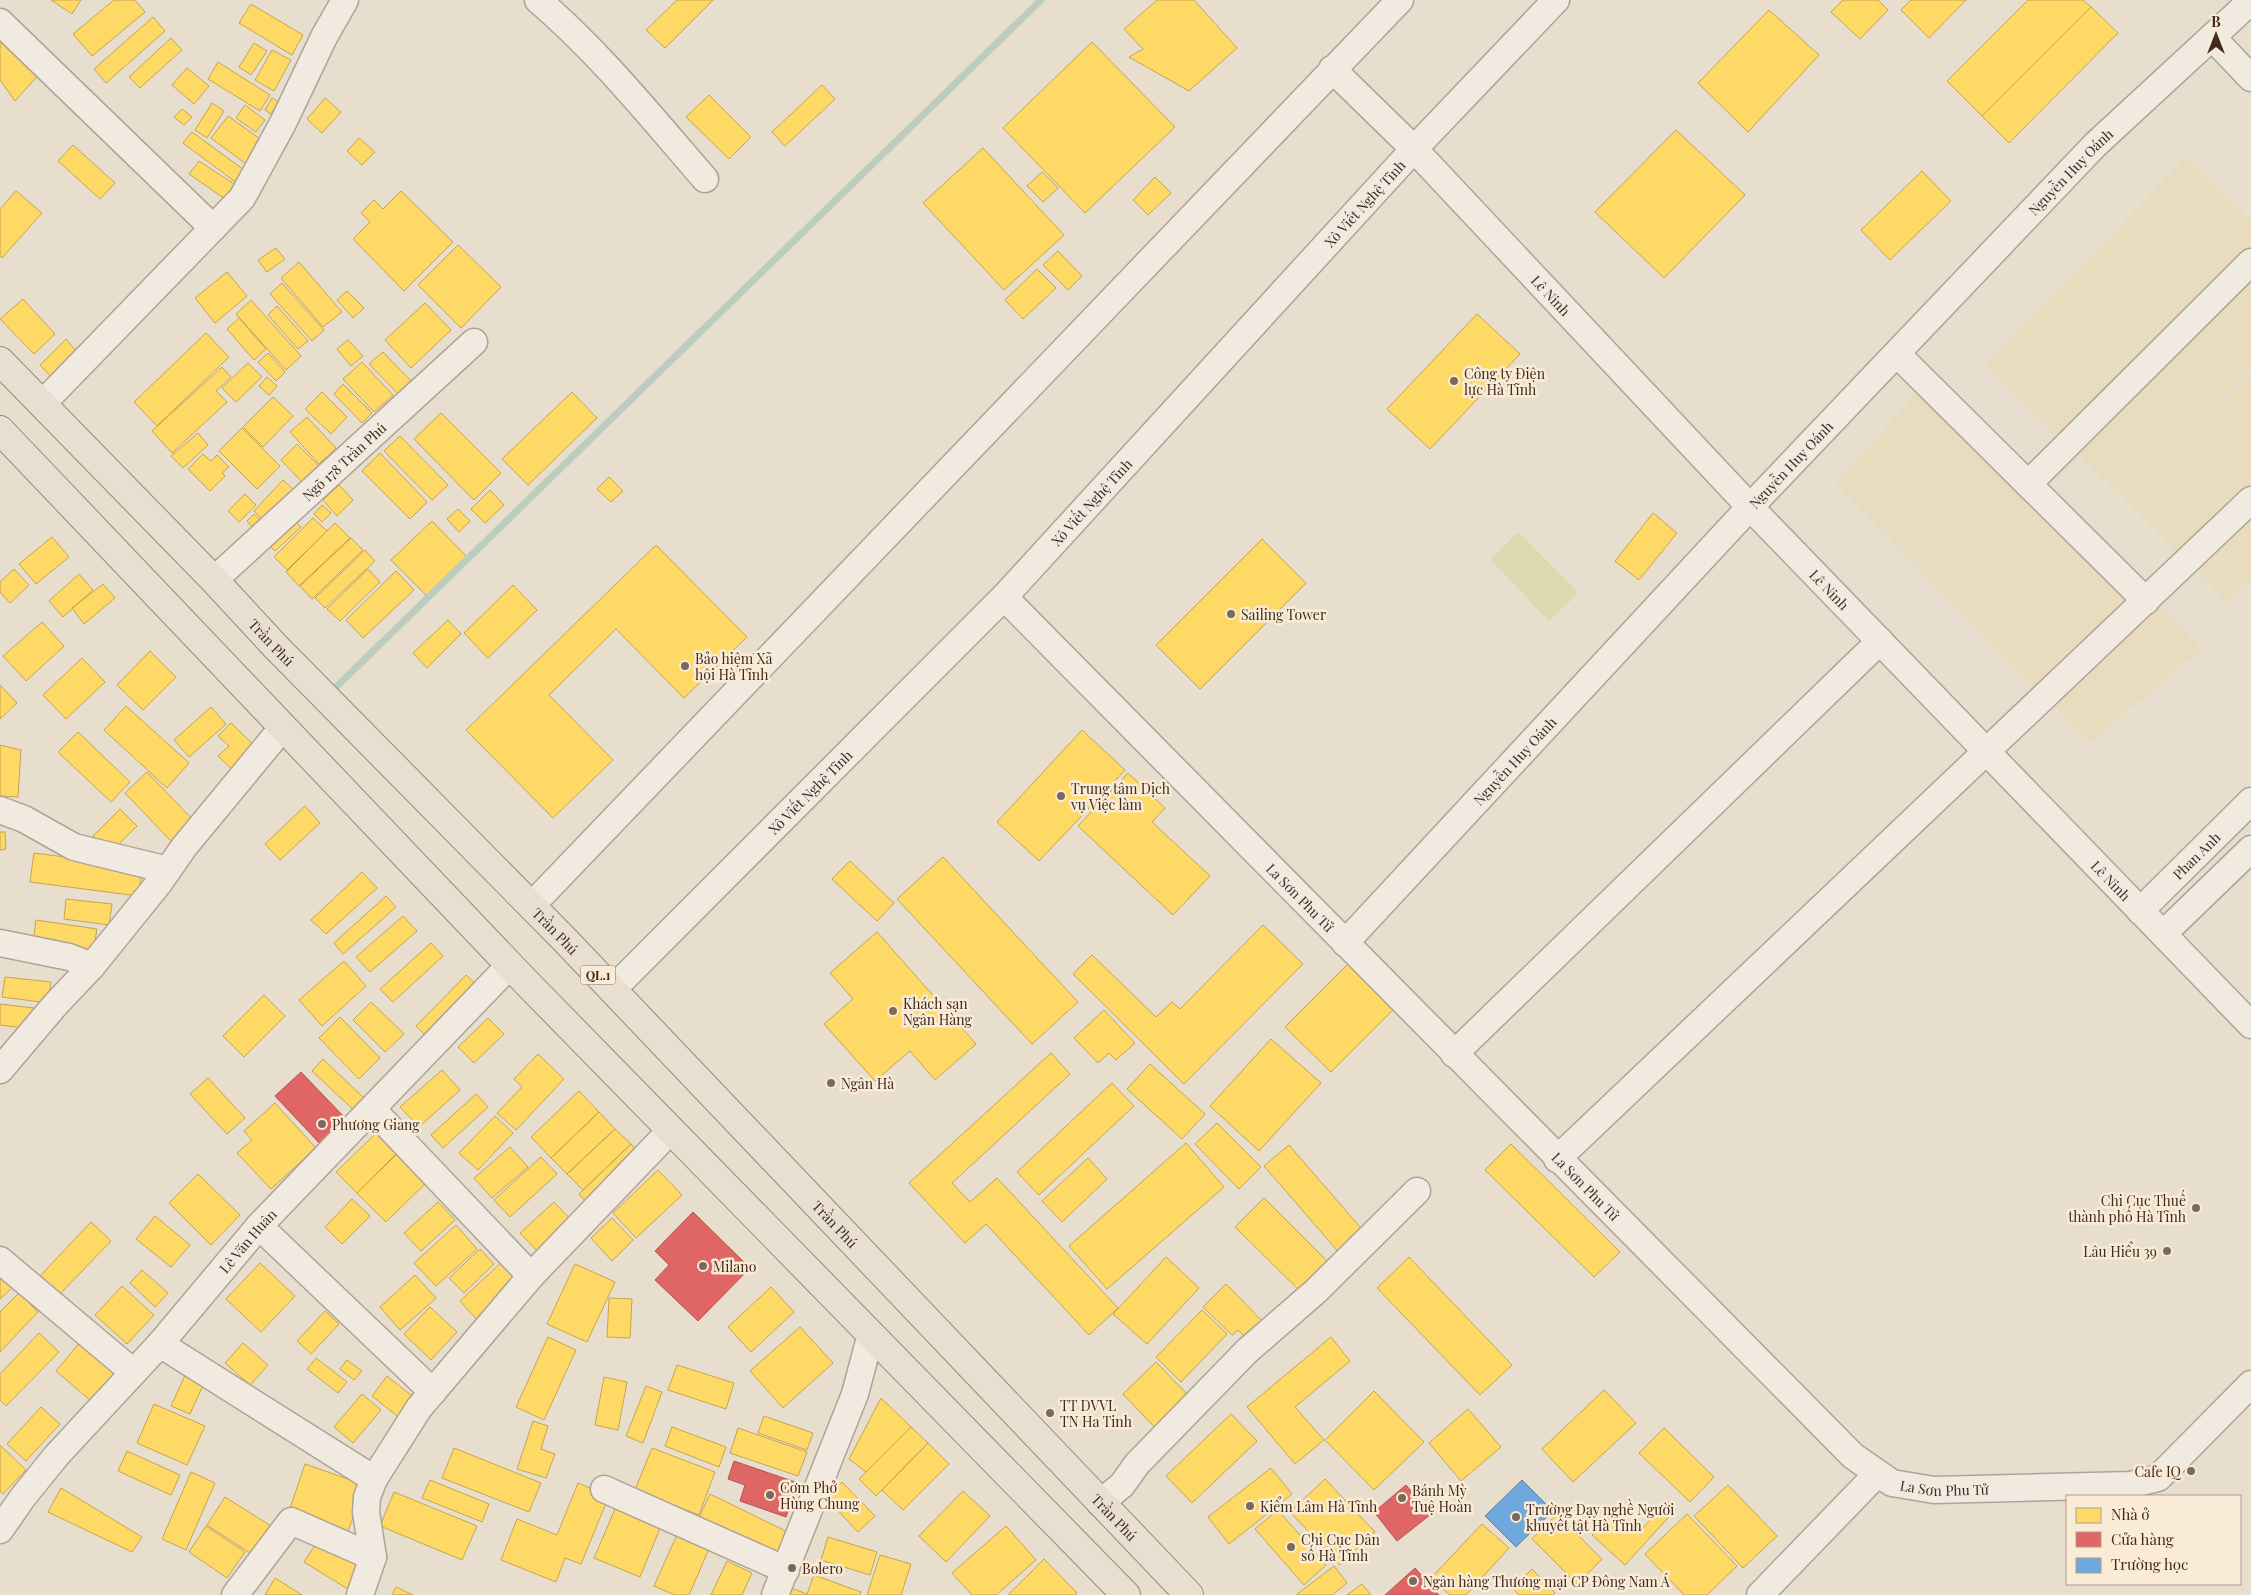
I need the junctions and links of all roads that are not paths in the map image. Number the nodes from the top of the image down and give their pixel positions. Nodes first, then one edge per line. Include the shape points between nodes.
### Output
1 (345, 0) edge
2 (538, 0) edge
3 (1400, 0) edge
4 (1556, 0) edge
5 (2251, 0) edge
6 (0, 22) edge
7 (2212, 37) junction
8 (1332, 70) junction
9 (2251, 78) edge
10 (1414, 148) junction
11 (705, 179) dead end
12 (213, 228) junction
13 (2251, 262) edge
14 (474, 342) dead end
15 (1897, 354) junction
16 (0, 361) edge
17 (42, 404) junction
18 (0, 430) edge
19 (2028, 484) junction
20 (2251, 500) edge
21 (1750, 507) junction
22 (214, 580) junction
23 (1004, 597) junction
24 (2146, 601) junction
25 (1880, 641) junction
26 (283, 726) junction
27 (1986, 751) junction
28 (2251, 801) edge
29 (0, 810) edge
30 (2251, 849) edge
31 (168, 870) junction
32 (531, 906) junction
33 (2140, 911) junction
34 (2163, 934) junction
35 (0, 943) edge
36 (1345, 943) junction
37 (510, 965) junction
38 (92, 966) junction
39 (612, 990) junction
40 (2251, 1026) edge
41 (1454, 1054) junction
42 (0, 1070) edge
43 (372, 1109) junction
44 (671, 1130) junction
45 (1558, 1159) junction
46 (1417, 1191) dead end
47 (259, 1226) junction
48 (0, 1260) edge
49 (531, 1276) junction
50 (871, 1334) junction
51 (160, 1344) junction
52 (133, 1372) junction
53 (2251, 1384) edge
54 (433, 1392) junction
55 (1877, 1474) junction
56 (374, 1479) junction
57 (604, 1489) dead end
58 (1100, 1503) junction
59 (0, 1530) edge
60 (373, 1557) junction
61 (786, 1570) junction
62 (235, 1595) edge
63 (360, 1595) edge
64 (775, 1595) edge
65 (1126, 1595) edge
66 (1189, 1595) edge
67 (1760, 1595) edge

1 - 12 street via 242,198
2 - 11 street via 604,64
3 - 8 street
4 - 10 street, Xô Viết Nghệ Tĩnh
5 - 7 street, Nguyễn Huy Oánh
6 - 12 street
7 - 9 street
7 - 15 street, Nguyễn Huy Oánh via 2095,145
8 - 10 street, Lê Ninh
8 - 32 street
10 - 21 street, Lê Ninh
10 - 23 street, Xô Viết Nghệ Tĩnh
12 - 17 street
13 - 19 street
14 - 22 street, Ngõ 178 Trần Phú
15 - 19 street
15 - 21 street, Nguyễn Huy Oánh
16 - 17 main road, Trần Phú / QL.1
17 - 22 main road, Trần Phú / QL.1
18 - 26 main road
19 - 24 street
20 - 24 street
21 - 25 street, Lê Ninh
21 - 36 street, Nguyễn Huy Oánh
22 - 32 main road, Trần Phú / QL.1 via 281,653
23 - 36 street, La Sơn Phu Tử
23 - 39 street, Xô Viết Nghệ Tĩnh
24 - 27 street
25 - 27 street, Lê Ninh
25 - 41 street
26 - 31 street
26 - 37 main road
27 - 33 street, Lê Ninh
27 - 45 street
28 - 33 street, Phan Anh
29 - 31 street via 24,819 74,848
30 - 34 street
31 - 38 street
32 - 39 main road, Trần Phú / QL.1
33 - 34 street, Lê Ninh
34 - 40 street, Lê Ninh
35 - 38 street via 69,957
36 - 41 street, La Sơn Phu Tử
37 - 43 street, Lê Văn Huân
37 - 44 main road
38 - 42 street
39 - 58 main road, Trần Phú / QL.1
41 - 45 street, La Sơn Phu Tử
43 - 47 street, Lê Văn Huân
43 - 49 street
44 - 49 street
44 - 50 main road
45 - 55 street, La Sơn Phu Tử via 1853,1456
46 - 58 street via 1316,1291 1247,1351 1137,1464 1122,1485
47 - 51 street, Lê Văn Huân
47 - 54 street
48 - 52 street
49 - 54 street
50 - 61 street via 855,1394
50 - 65 main road
51 - 52 street, Lê Văn Huân
51 - 56 street
52 - 59 street, Lê Văn Huân via 57,1455
53 - 55 street, La Sơn Phu Tử via 2158,1478 2130,1485 1934,1490 1892,1483
54 - 56 street via 419,1408
55 - 67 street
56 - 60 street via 367,1497 366,1512
57 - 61 street
58 - 66 main road, Trần Phú / QL.1
60 - 62 street via 291,1521
60 - 63 street
61 - 64 street

